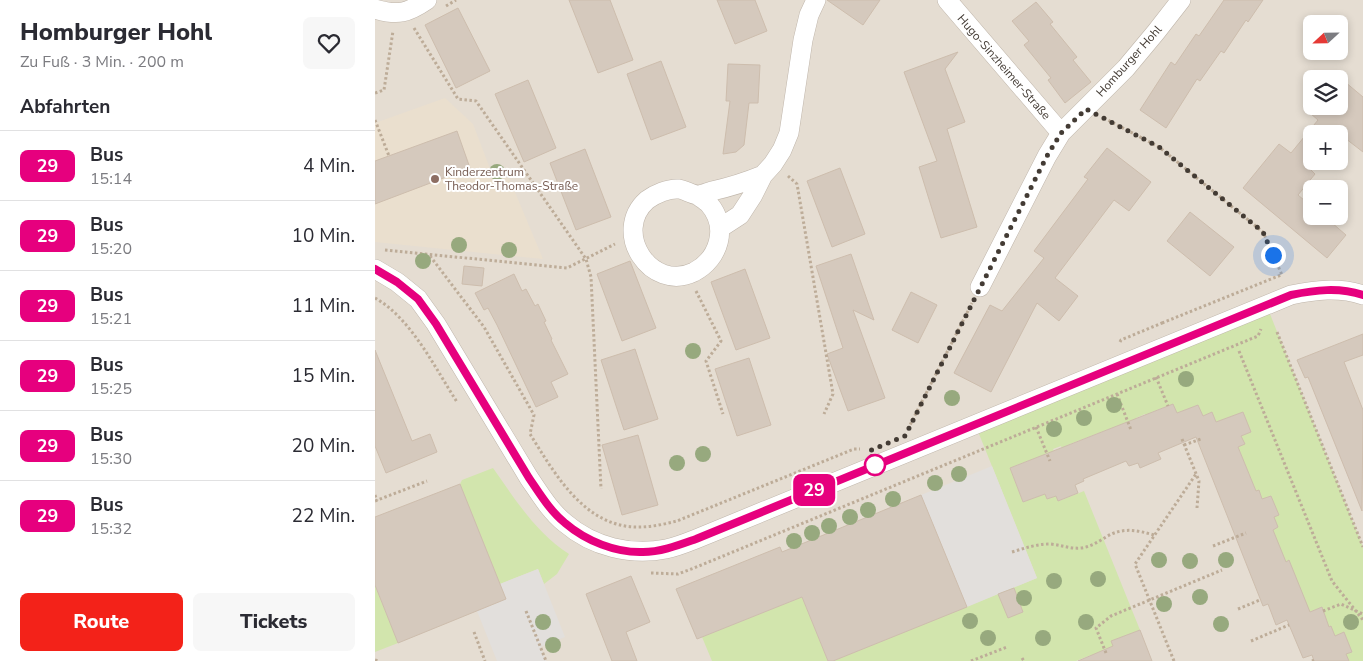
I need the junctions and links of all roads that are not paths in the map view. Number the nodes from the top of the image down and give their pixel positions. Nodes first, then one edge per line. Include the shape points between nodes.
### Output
1 (427, 0) edge
2 (816, 0) edge
3 (947, 0) edge
4 (1181, 0) edge
5 (375, 10) edge
6 (1061, 133) junction
7 (768, 170) junction
8 (697, 195) junction
9 (720, 228) junction
10 (375, 269) edge
11 (981, 287) road end
12 (1363, 295) edge

1 - 5 street via 407,12 391,14
2 - 7 street via 803,40 789,133
3 - 6 street, Hugo-Sinzheimer-Straße
4 - 6 street, Homburger Hohl via 1126,68
6 - 11 street, Homburger Hohl
7 - 8 street via 740,184
7 - 9 street via 740,215
8 - 9 street via 709,204
8 - 9 street via 678,189 661,192 647,201 637,214 633,237 643,260 672,276 688,274 703,267 713,256
10 - 12 street via 418,299 529,478 565,523 589,539 617,549 643,552 668,549 696,539 1291,295 1336,290

